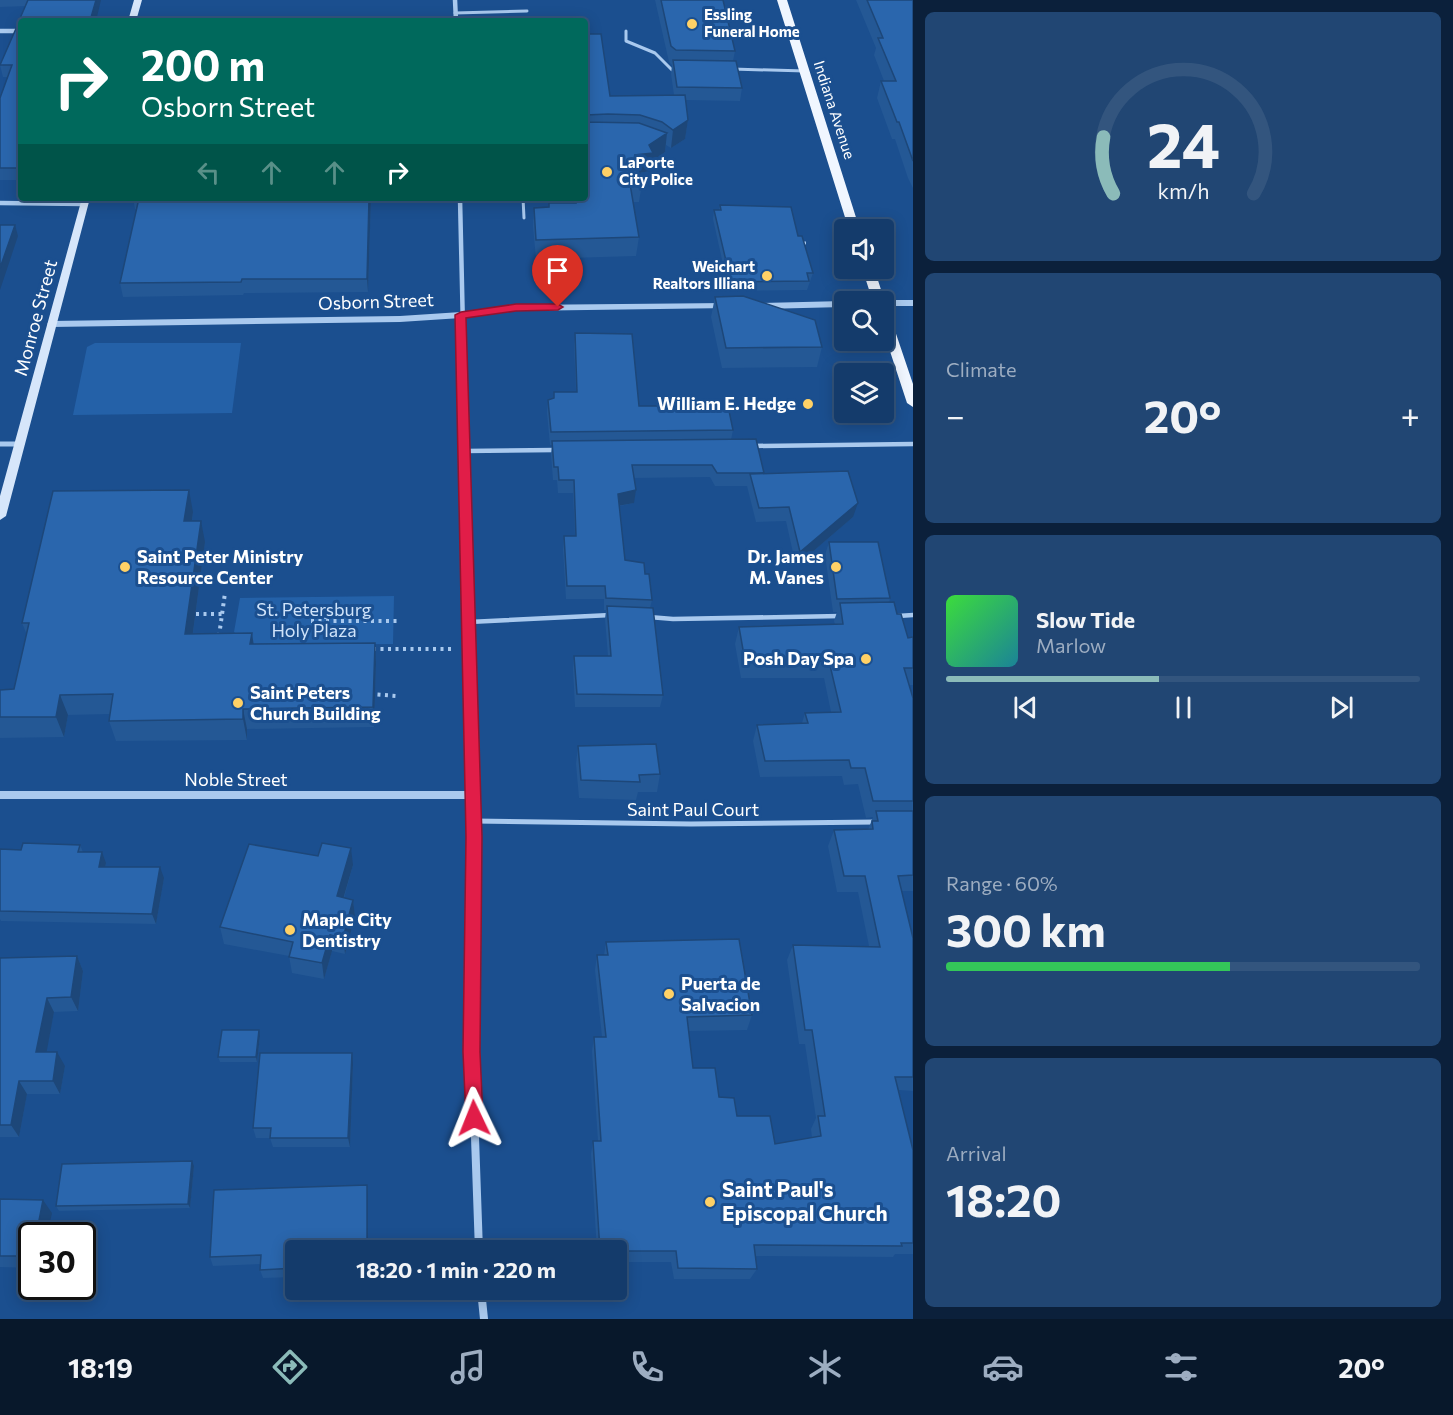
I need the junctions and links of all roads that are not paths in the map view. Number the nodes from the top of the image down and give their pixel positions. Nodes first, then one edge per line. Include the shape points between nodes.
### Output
1 (138, 0) edge
2 (455, 0) edge
3 (782, 0) edge
4 (527, 11) dead end
5 (455, 12) junction
6 (133, 18) edge
7 (456, 18) edge
8 (0, 31) edge
9 (18, 31) edge
10 (626, 31) dead end
11 (725, 69) edge
12 (682, 70) edge
13 (804, 71) junction
14 (85, 201) edge
15 (460, 201) edge
16 (523, 201) edge
17 (0, 203) edge
18 (524, 218) dead end
19 (851, 219) edge
20 (894, 303) edge
21 (913, 303) edge
22 (834, 304) edge
23 (740, 306) edge
24 (751, 306) edge
25 (461, 315) junction
26 (51, 324) junction
27 (894, 346) edge
28 (913, 403) edge
29 (0, 444) edge
30 (18, 444) junction
31 (913, 444) edge
32 (750, 447) edge
33 (560, 450) edge
34 (465, 451) junction
35 (0, 516) edge
36 (621, 614) edge
37 (913, 615) edge
38 (642, 616) edge
39 (846, 616) edge
40 (891, 616) edge
41 (469, 622) junction
42 (0, 795) edge
43 (473, 795) junction
44 (474, 821) junction
45 (878, 822) edge
46 (479, 1240) edge
47 (482, 1300) edge
48 (484, 1319) edge

1 - 6 main road
2 - 5 street
3 - 13 main road, Indiana Avenue
4 - 5 lane
5 - 7 street
8 - 9 street
10 - 12 lane via 626,41 656,53 672,70
11 - 13 lane
13 - 19 main road, Indiana Avenue
14 - 17 street
14 - 26 main road, Monroe Street
15 - 25 street
16 - 18 lane
20 - 21 street
22 - 24 street
23 - 25 street, Osborn Street via 516,308
25 - 26 street, Osborn Street via 285,322
25 - 34 street
26 - 30 main road, Monroe Street
27 - 28 main road
29 - 30 street
30 - 35 main road, Monroe Street
31 - 32 lane
33 - 34 lane
34 - 41 street
36 - 41 lane
37 - 40 lane
38 - 39 lane
41 - 43 street
42 - 43 street, Noble Street
43 - 44 street
44 - 45 lane, Saint Paul Court
44 - 46 street via 472,1052
47 - 48 street

